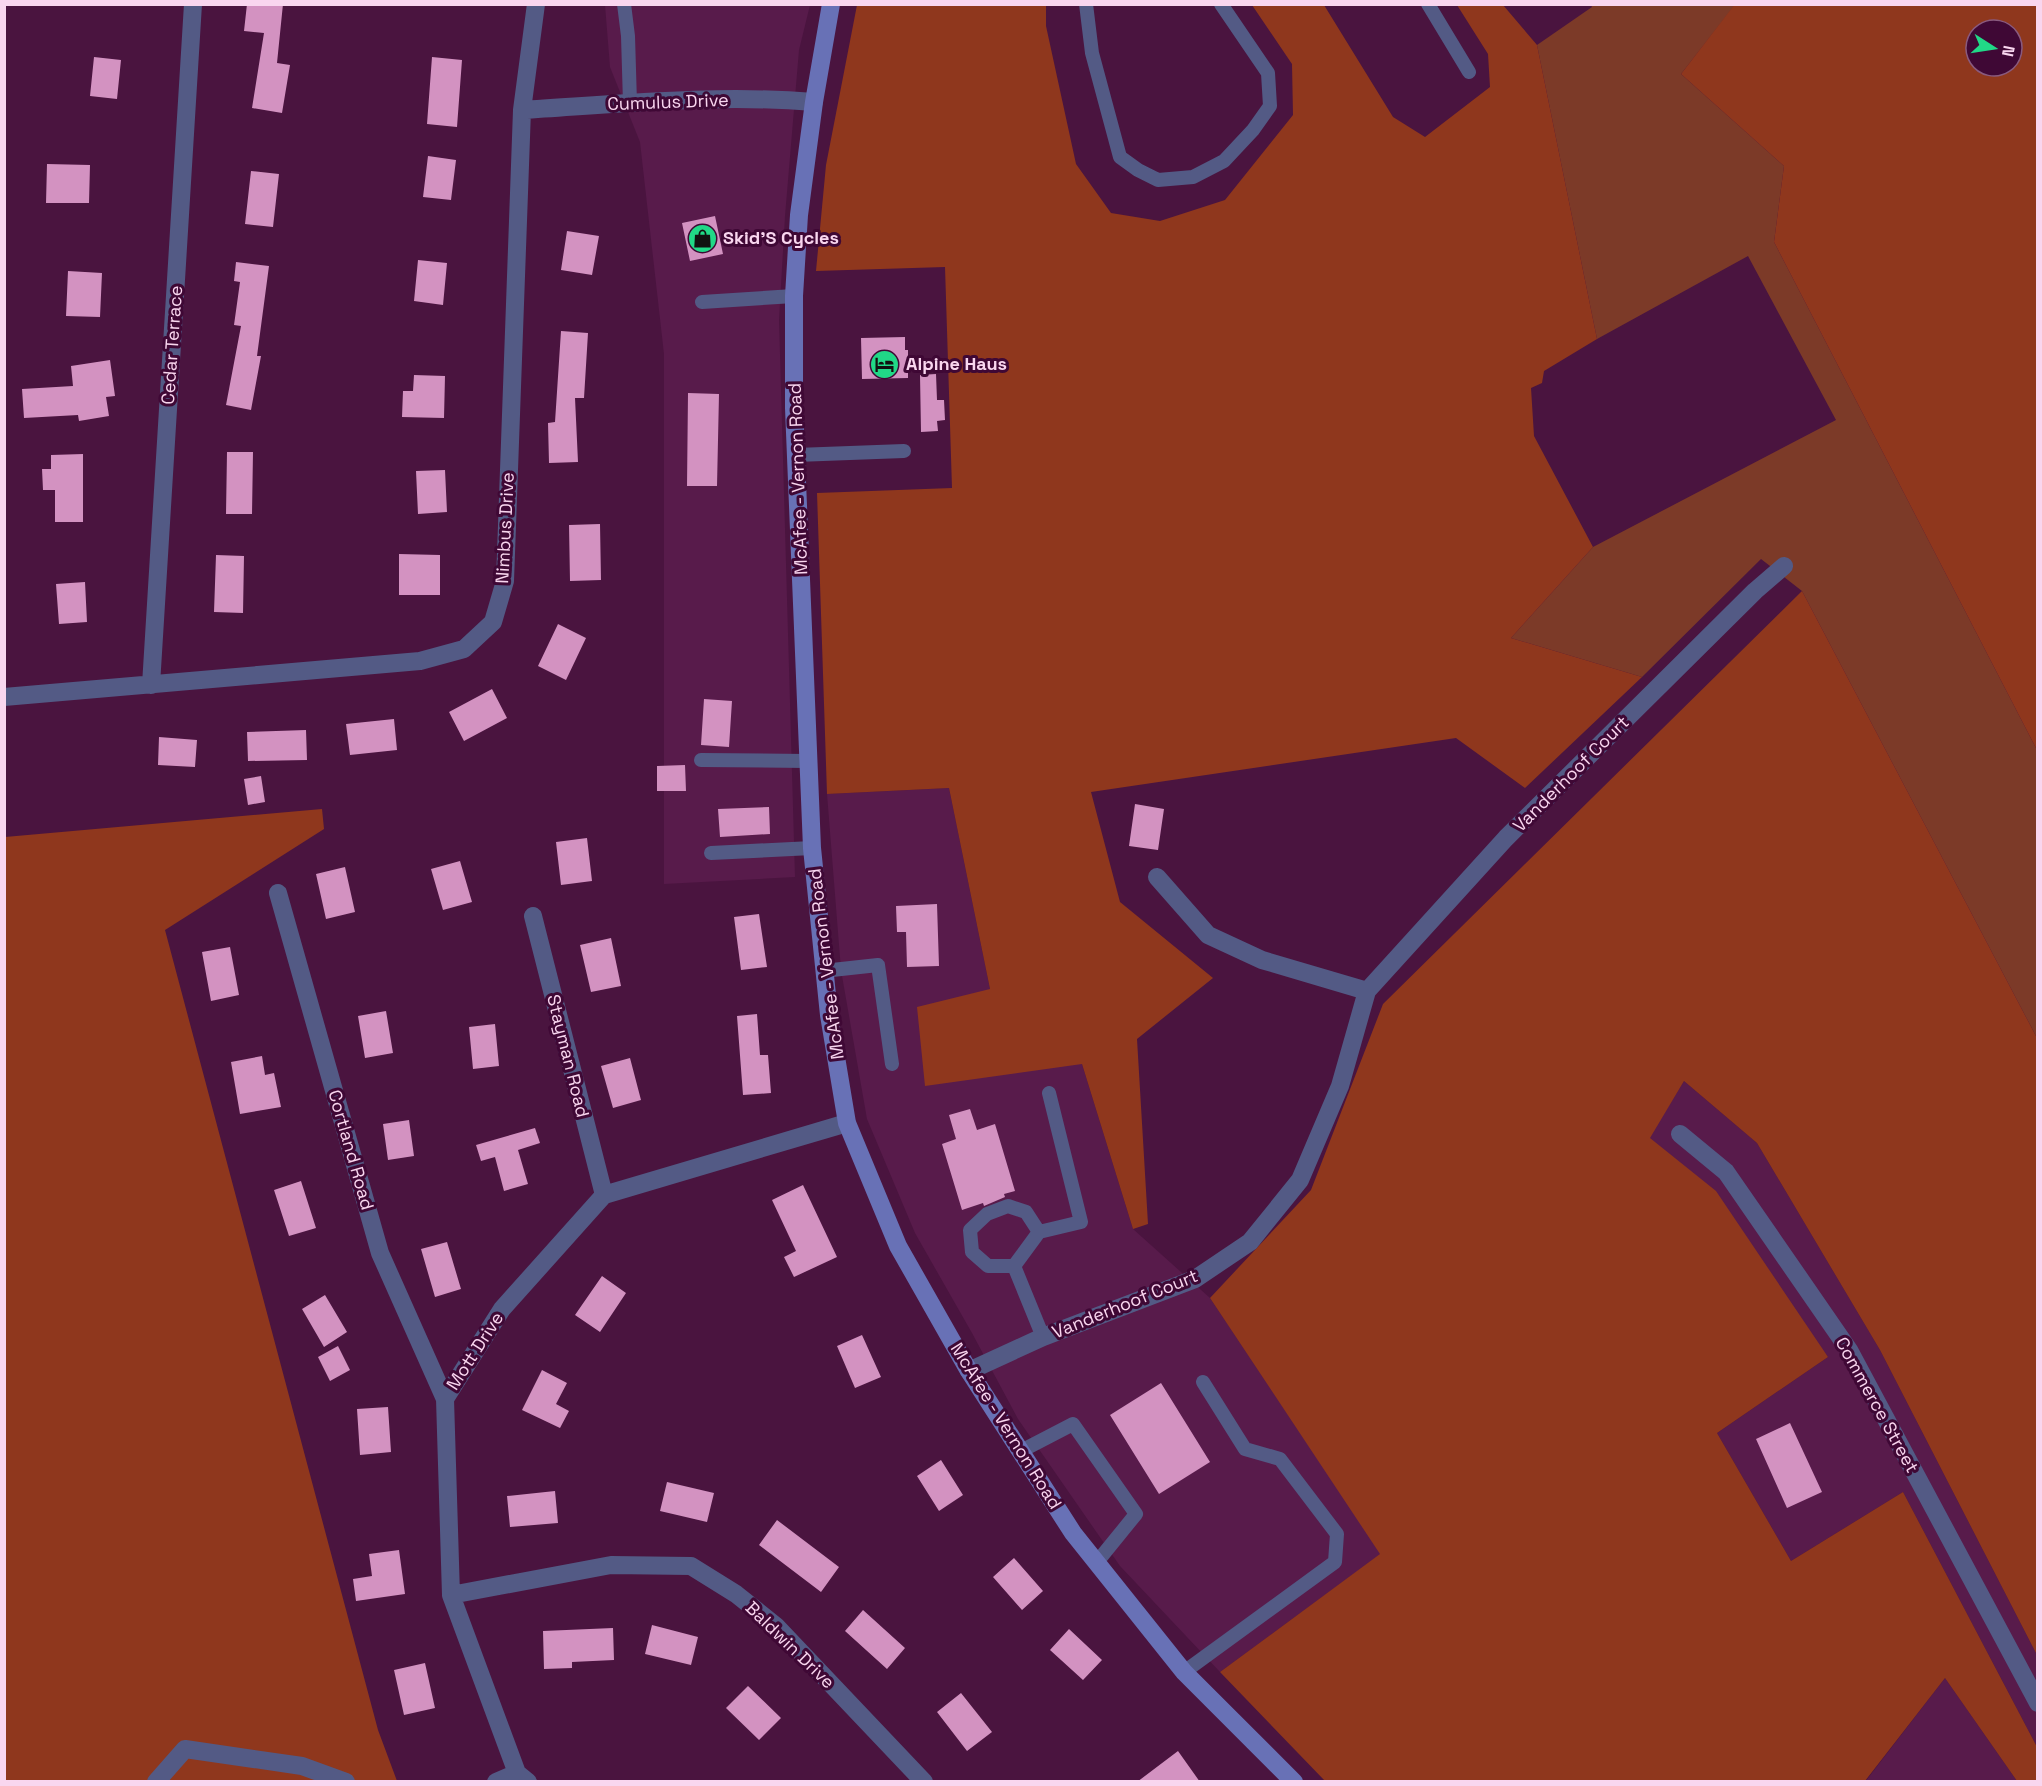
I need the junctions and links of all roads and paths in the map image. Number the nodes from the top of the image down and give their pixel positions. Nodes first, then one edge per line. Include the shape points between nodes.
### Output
1 (193, 4) edge
2 (536, 4) edge
3 (624, 4) edge
4 (831, 4) edge
5 (1086, 4) edge
6 (1221, 4) edge
7 (1428, 4) edge
8 (1469, 72) dead end
9 (814, 102) junction
10 (630, 103) junction
11 (522, 110) junction
12 (795, 296) junction
13 (702, 302) dead end
14 (904, 451) dead end
15 (796, 454) junction
16 (1784, 566) dead end
17 (151, 685) junction
18 (4, 697) edge
19 (701, 760) dead end
20 (807, 761) junction
21 (812, 848) junction
22 (711, 853) dead end
23 (1157, 877) dead end
24 (278, 893) dead end
25 (533, 916) dead end
26 (823, 971) junction
27 (1367, 991) junction
28 (892, 1064) dead end
29 (1049, 1093) dead end
30 (847, 1123) junction
31 (1680, 1134) dead end
32 (604, 1195) junction
33 (1039, 1232) junction
34 (1014, 1266) junction
35 (1043, 1337) junction
36 (969, 1371) junction
37 (1203, 1382) dead end
38 (445, 1399) junction
39 (1021, 1451) junction
40 (1097, 1562) junction
41 (451, 1595) junction
42 (1184, 1672) junction
43 (2037, 1703) edge
44 (523, 1777) edge
45 (156, 1782) edge
46 (346, 1782) edge
47 (496, 1782) edge
48 (924, 1782) edge
49 (1294, 1782) edge

1 - 17 street, Cedar Terrace
2 - 11 street, Nimbus Drive
3 - 10 lane
4 - 9 main road, McAfee - Vernon Road
5 - 6 lane via 1092,53 1120,157 1158,180 1193,177 1224,161 1270,106 1268,73
7 - 8 lane
9 - 10 street, Cumulus Drive via 767,98
9 - 12 main road, McAfee - Vernon Road via 799,215
10 - 11 street, Cumulus Drive
11 - 17 street, Nimbus Drive via 505,580 493,622 464,649 420,661
12 - 13 lane
12 - 15 main road, McAfee - Vernon Road
14 - 15 lane
15 - 20 main road, McAfee - Vernon Road
16 - 27 street, Vanderhoof Court via 1506,838
17 - 18 street, Nimbus Drive
19 - 20 lane
20 - 21 main road, McAfee - Vernon Road
21 - 22 lane
21 - 26 main road, McAfee - Vernon Road
23 - 27 street via 1208,934 1262,960
24 - 38 street, Cortland Road via 380,1253
25 - 32 street, Stayman Road
26 - 28 lane via 878,965
26 - 30 main road, McAfee - Vernon Road
27 - 35 street, Vanderhoof Court via 1340,1086 1300,1180 1250,1242 1196,1279
29 - 33 lane via 1081,1222
30 - 32 street
30 - 36 main road, McAfee - Vernon Road via 898,1246
31 - 43 street, Commerce Street via 1726,1172 1849,1350
32 - 38 street, Mott Drive via 502,1309
33 - 34 lane
33 - 34 lane via 1026,1212 1008,1206 987,1215 970,1230 972,1252 988,1266
34 - 35 lane
35 - 36 street, Vanderhoof Court
36 - 39 main road, McAfee - Vernon Road
37 - 42 lane via 1245,1449 1280,1459 1336,1534 1335,1562
38 - 41 street, Mott Drive
39 - 40 main road, McAfee - Vernon Road via 1072,1533
39 - 40 lane via 1073,1424 1136,1514
40 - 42 main road, McAfee - Vernon Road
41 - 44 street, Mott Drive
41 - 48 street, Baldwin Drive via 611,1564 691,1566 736,1594 776,1626
42 - 49 main road, McAfee - Vernon Road
44 - 47 street
45 - 46 street via 185,1749 302,1766

